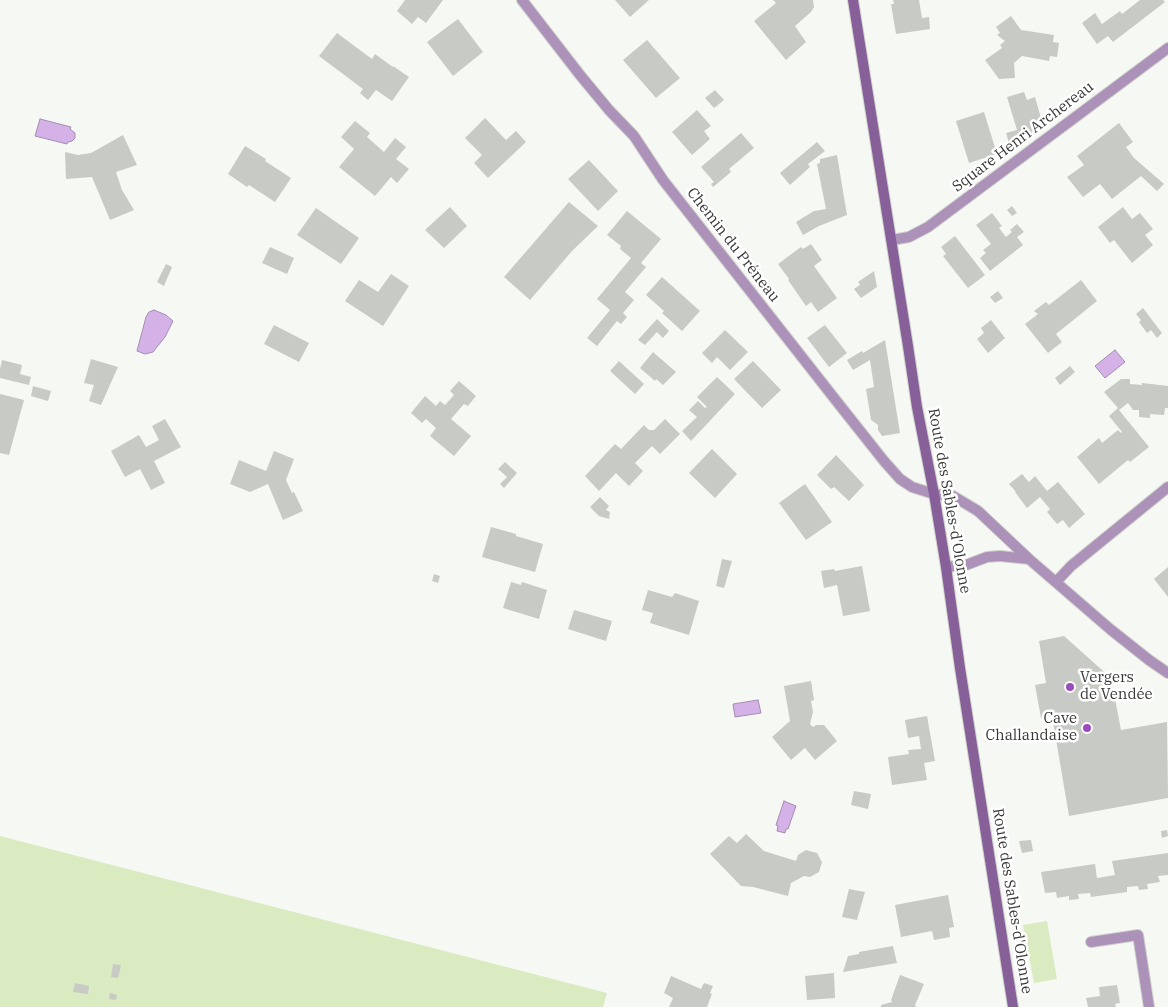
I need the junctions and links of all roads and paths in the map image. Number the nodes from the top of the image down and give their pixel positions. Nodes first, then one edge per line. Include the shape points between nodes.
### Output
1 (522, 0) edge
2 (853, 0) edge
3 (1168, 48) edge
4 (892, 240) junction
5 (1168, 487) edge
6 (934, 494) junction
7 (1029, 560) junction
8 (946, 567) junction
9 (1056, 582) junction
10 (1168, 673) edge
11 (1091, 942) dead end
12 (1013, 1007) edge
13 (1149, 1007) edge

1 - 6 street, Chemin du Préneau via 580,75 634,136 663,180 884,461 905,483
2 - 4 main road, Route des Sables-d'Olonne
3 - 4 street, Square Henri Archereau via 928,227 909,237
4 - 6 main road, Route des Sables-d'Olonne
5 - 9 street
6 - 7 street, Chemin du Préneau via 953,496 978,511
6 - 8 main road, Route des Sables-d'Olonne
7 - 8 street via 987,557 966,565
7 - 9 street, Chemin du Préneau
8 - 12 main road, Route des Sables-d'Olonne
9 - 10 street, Chemin du Préneau
11 - 13 street via 1138,935

